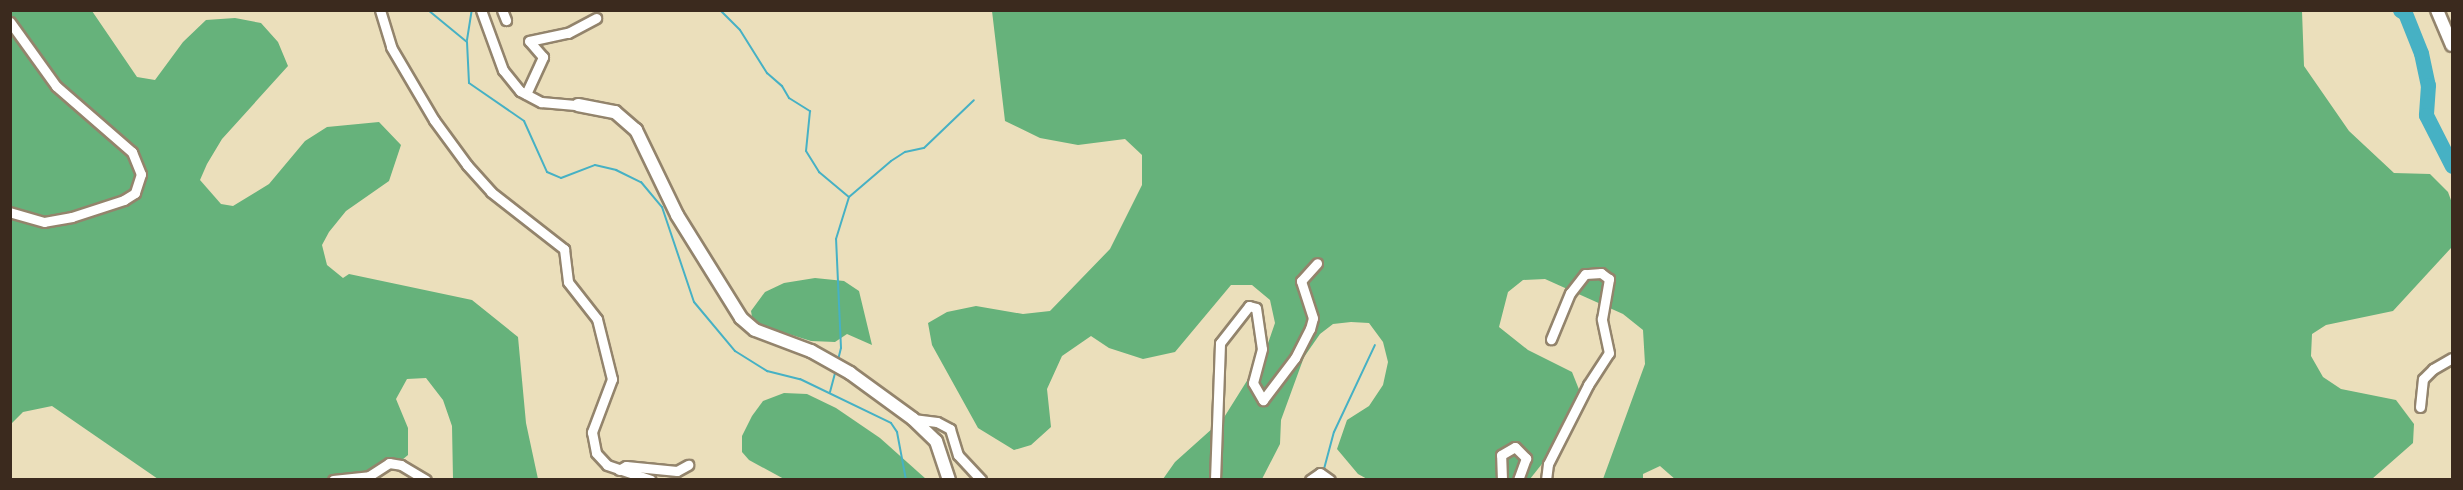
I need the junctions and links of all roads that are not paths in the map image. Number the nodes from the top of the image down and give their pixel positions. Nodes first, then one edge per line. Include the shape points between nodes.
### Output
1 (380, 10) edge
2 (481, 10) edge
3 (2437, 10) edge
4 (596, 18) dead end
5 (10, 22) edge
6 (2452, 45) edge
7 (526, 94) junction
8 (578, 105) joint
9 (10, 212) edge
10 (1317, 263) dead end
11 (1551, 339) dead end
12 (2452, 358) edge
13 (2420, 407) dead end
14 (914, 419) junction
15 (688, 465) dead end
16 (620, 470) junction
17 (333, 480) edge
18 (426, 480) edge
19 (651, 480) edge
20 (949, 480) edge
21 (981, 480) edge
22 (1215, 480) edge
23 (1310, 480) edge
24 (1329, 480) edge
25 (1502, 480) edge
26 (1518, 480) edge
27 (1546, 480) edge

1 - 16 street via 391,47 434,120 467,165 490,192 564,249 567,282 597,319 612,379 592,432 593,445 600,460
2 - 7 street via 503,70
3 - 6 street
4 - 7 street via 568,33 529,41 543,57
5 - 9 street via 56,86 132,152 141,174 135,193 124,200 72,217 44,222
7 - 8 street via 541,102
8 - 14 street via 615,112 636,130 677,215 741,318 755,330 845,370
10 - 22 street via 1301,281 1313,318 1310,329 1295,358 1263,400 1252,383 1262,349 1256,308 1249,306 1220,343
11 - 27 street via 1570,293 1585,274 1601,273 1609,279 1602,319 1609,353 1548,464
12 - 13 street via 2423,379
14 - 20 street via 936,441
14 - 21 street via 937,422 950,429 958,455
15 - 16 street via 677,471 632,466
16 - 19 street
17 - 18 street via 369,476 389,463 401,465
23 - 24 street via 1320,473
25 - 26 street via 1501,455 1507,448 1515,447 1526,458

